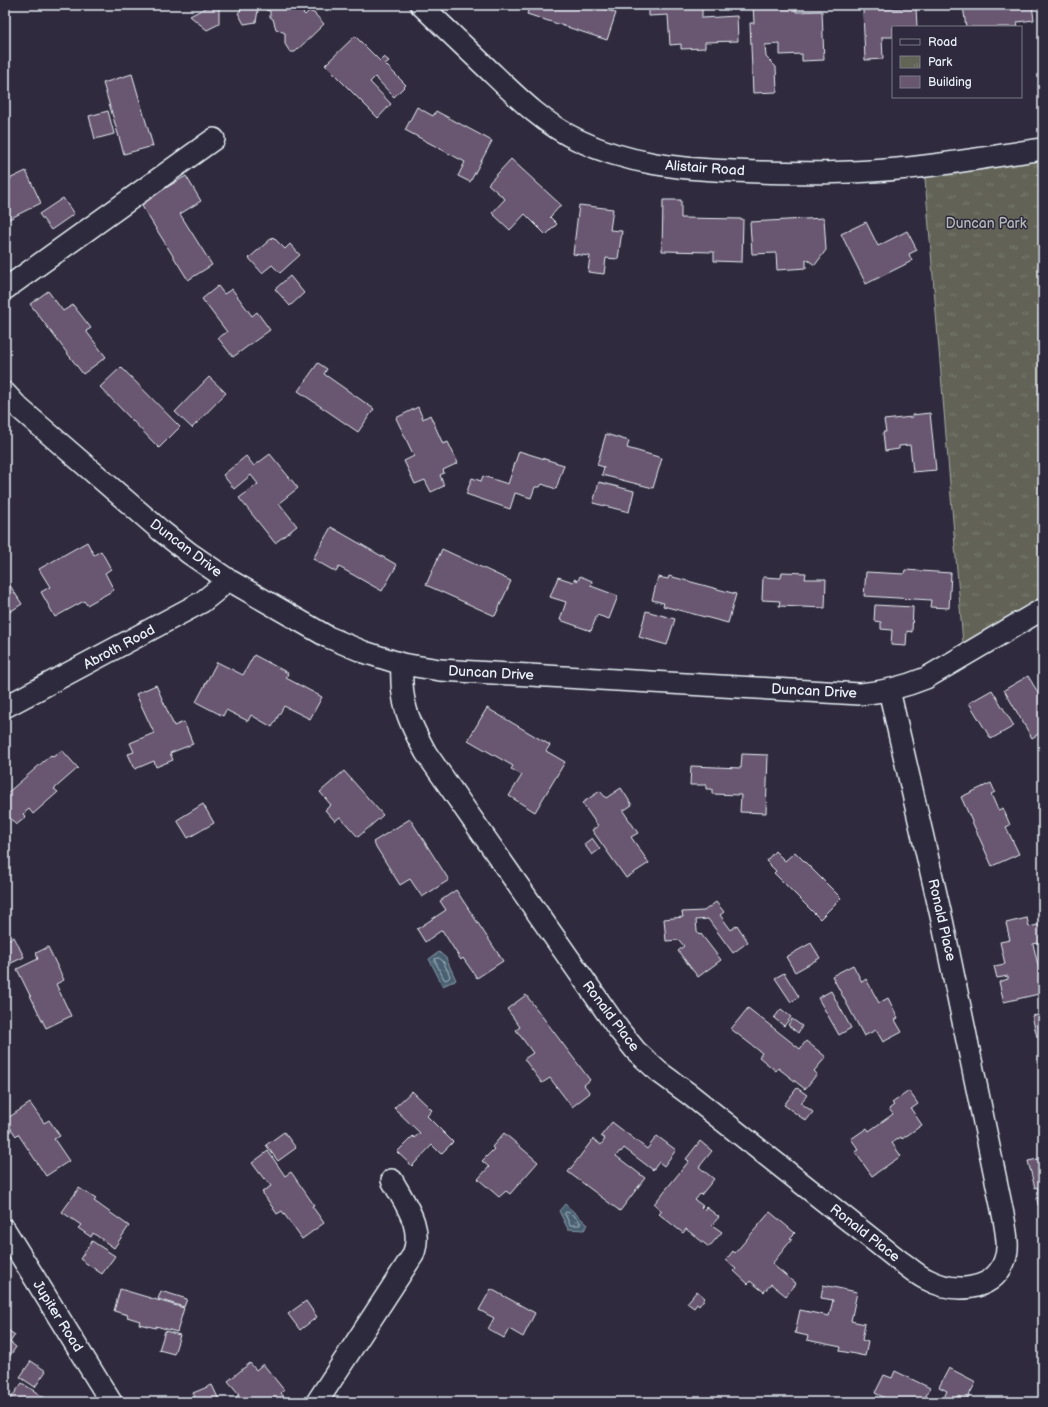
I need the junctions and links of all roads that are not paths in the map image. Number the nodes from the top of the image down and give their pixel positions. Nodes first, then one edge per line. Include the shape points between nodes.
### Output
1 (421, 5) edge
2 (214, 139) dead end
3 (1043, 150) edge
4 (5, 289) edge
5 (5, 394) edge
6 (227, 579) junction
7 (1043, 609) edge
8 (402, 664) junction
9 (889, 690) junction
10 (5, 708) edge
11 (392, 1180) dead end
12 (5, 1230) edge
13 (111, 1402) edge
14 (317, 1402) edge

1 - 3 street, Alistair Road via 544,120 578,140 631,158 698,169 830,173 924,166
2 - 4 street
5 - 6 street, Duncan Drive via 160,530
6 - 8 street, Duncan Drive via 328,637
6 - 10 street, Abroth Road via 202,602
7 - 9 street, Duncan Drive via 926,678
8 - 9 street, Duncan Drive via 440,670 852,693
8 - 9 street, Ronald Place via 405,710 426,753 636,1051 659,1072 901,1262 926,1279 942,1286 961,1289 989,1282 998,1272 1004,1262 1007,1248 1006,1232 944,928
11 - 14 street via 415,1226 417,1237 413,1255
12 - 13 street, Jupiter Road

